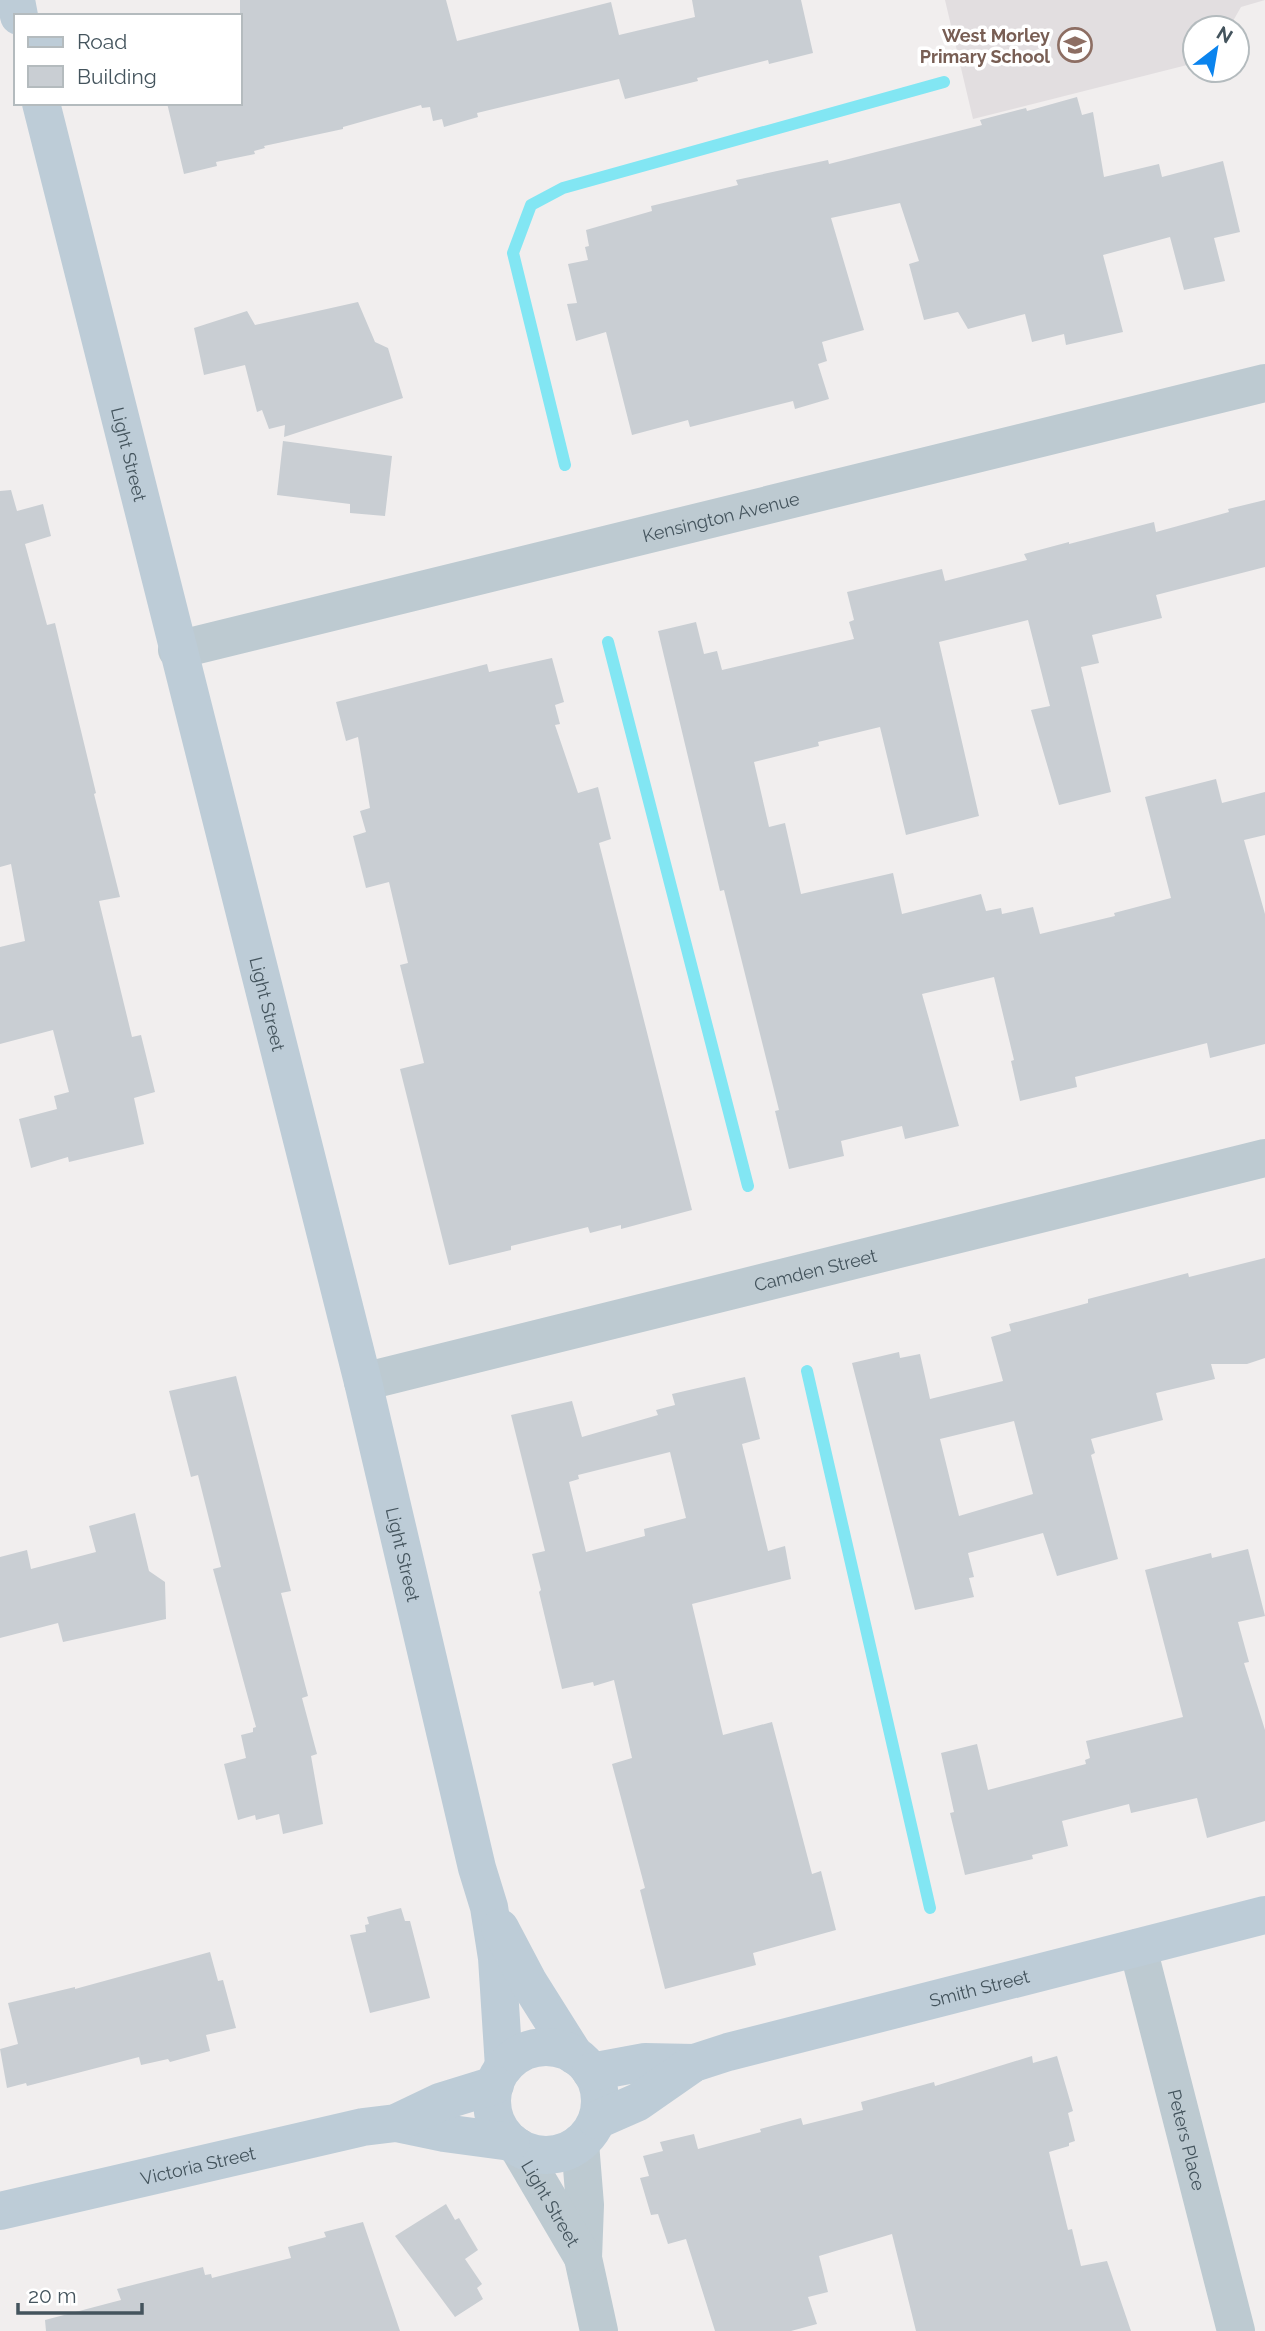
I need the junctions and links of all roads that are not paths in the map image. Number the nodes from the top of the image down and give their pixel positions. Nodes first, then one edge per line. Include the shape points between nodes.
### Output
1 (41, 105) edge
2 (1265, 383) edge
3 (177, 650) junction
4 (1265, 1158) edge
5 (363, 1382) junction
6 (489, 1907) junction
7 (1265, 1915) edge
8 (1138, 1948) junction
9 (694, 2063) junction
10 (583, 2064) junction
11 (499, 2076) junction
12 (396, 2123) junction
13 (589, 2131) junction
14 (515, 2144) junction
15 (0, 2211) edge
16 (583, 2258) junction
17 (599, 2331) edge
18 (1236, 2331) edge

1 - 3 street, Light Street
2 - 3 street, Kensington Avenue
3 - 5 street, Light Street
4 - 5 street, Camden Street
5 - 6 street, Light Street
6 - 10 street, Light Street via 529,1983
6 - 11 street, Light Street via 497,1958
7 - 8 street, Smith Street
8 - 9 street, Smith Street
8 - 18 street, Peters Place
9 - 10 street, Smith Street
9 - 13 street, Smith Street
10 - 11 street via 561,2049 545,2047 516,2057
10 - 13 street via 598,2088 600,2104
11 - 12 street, Victoria Street
11 - 14 street via 492,2100 494,2115
12 - 14 street, Victoria Street
12 - 15 street, Victoria Street
13 - 14 street via 566,2151 550,2155 534,2154
13 - 16 street, Light Street
14 - 16 street, Light Street
16 - 17 street, Light Street

